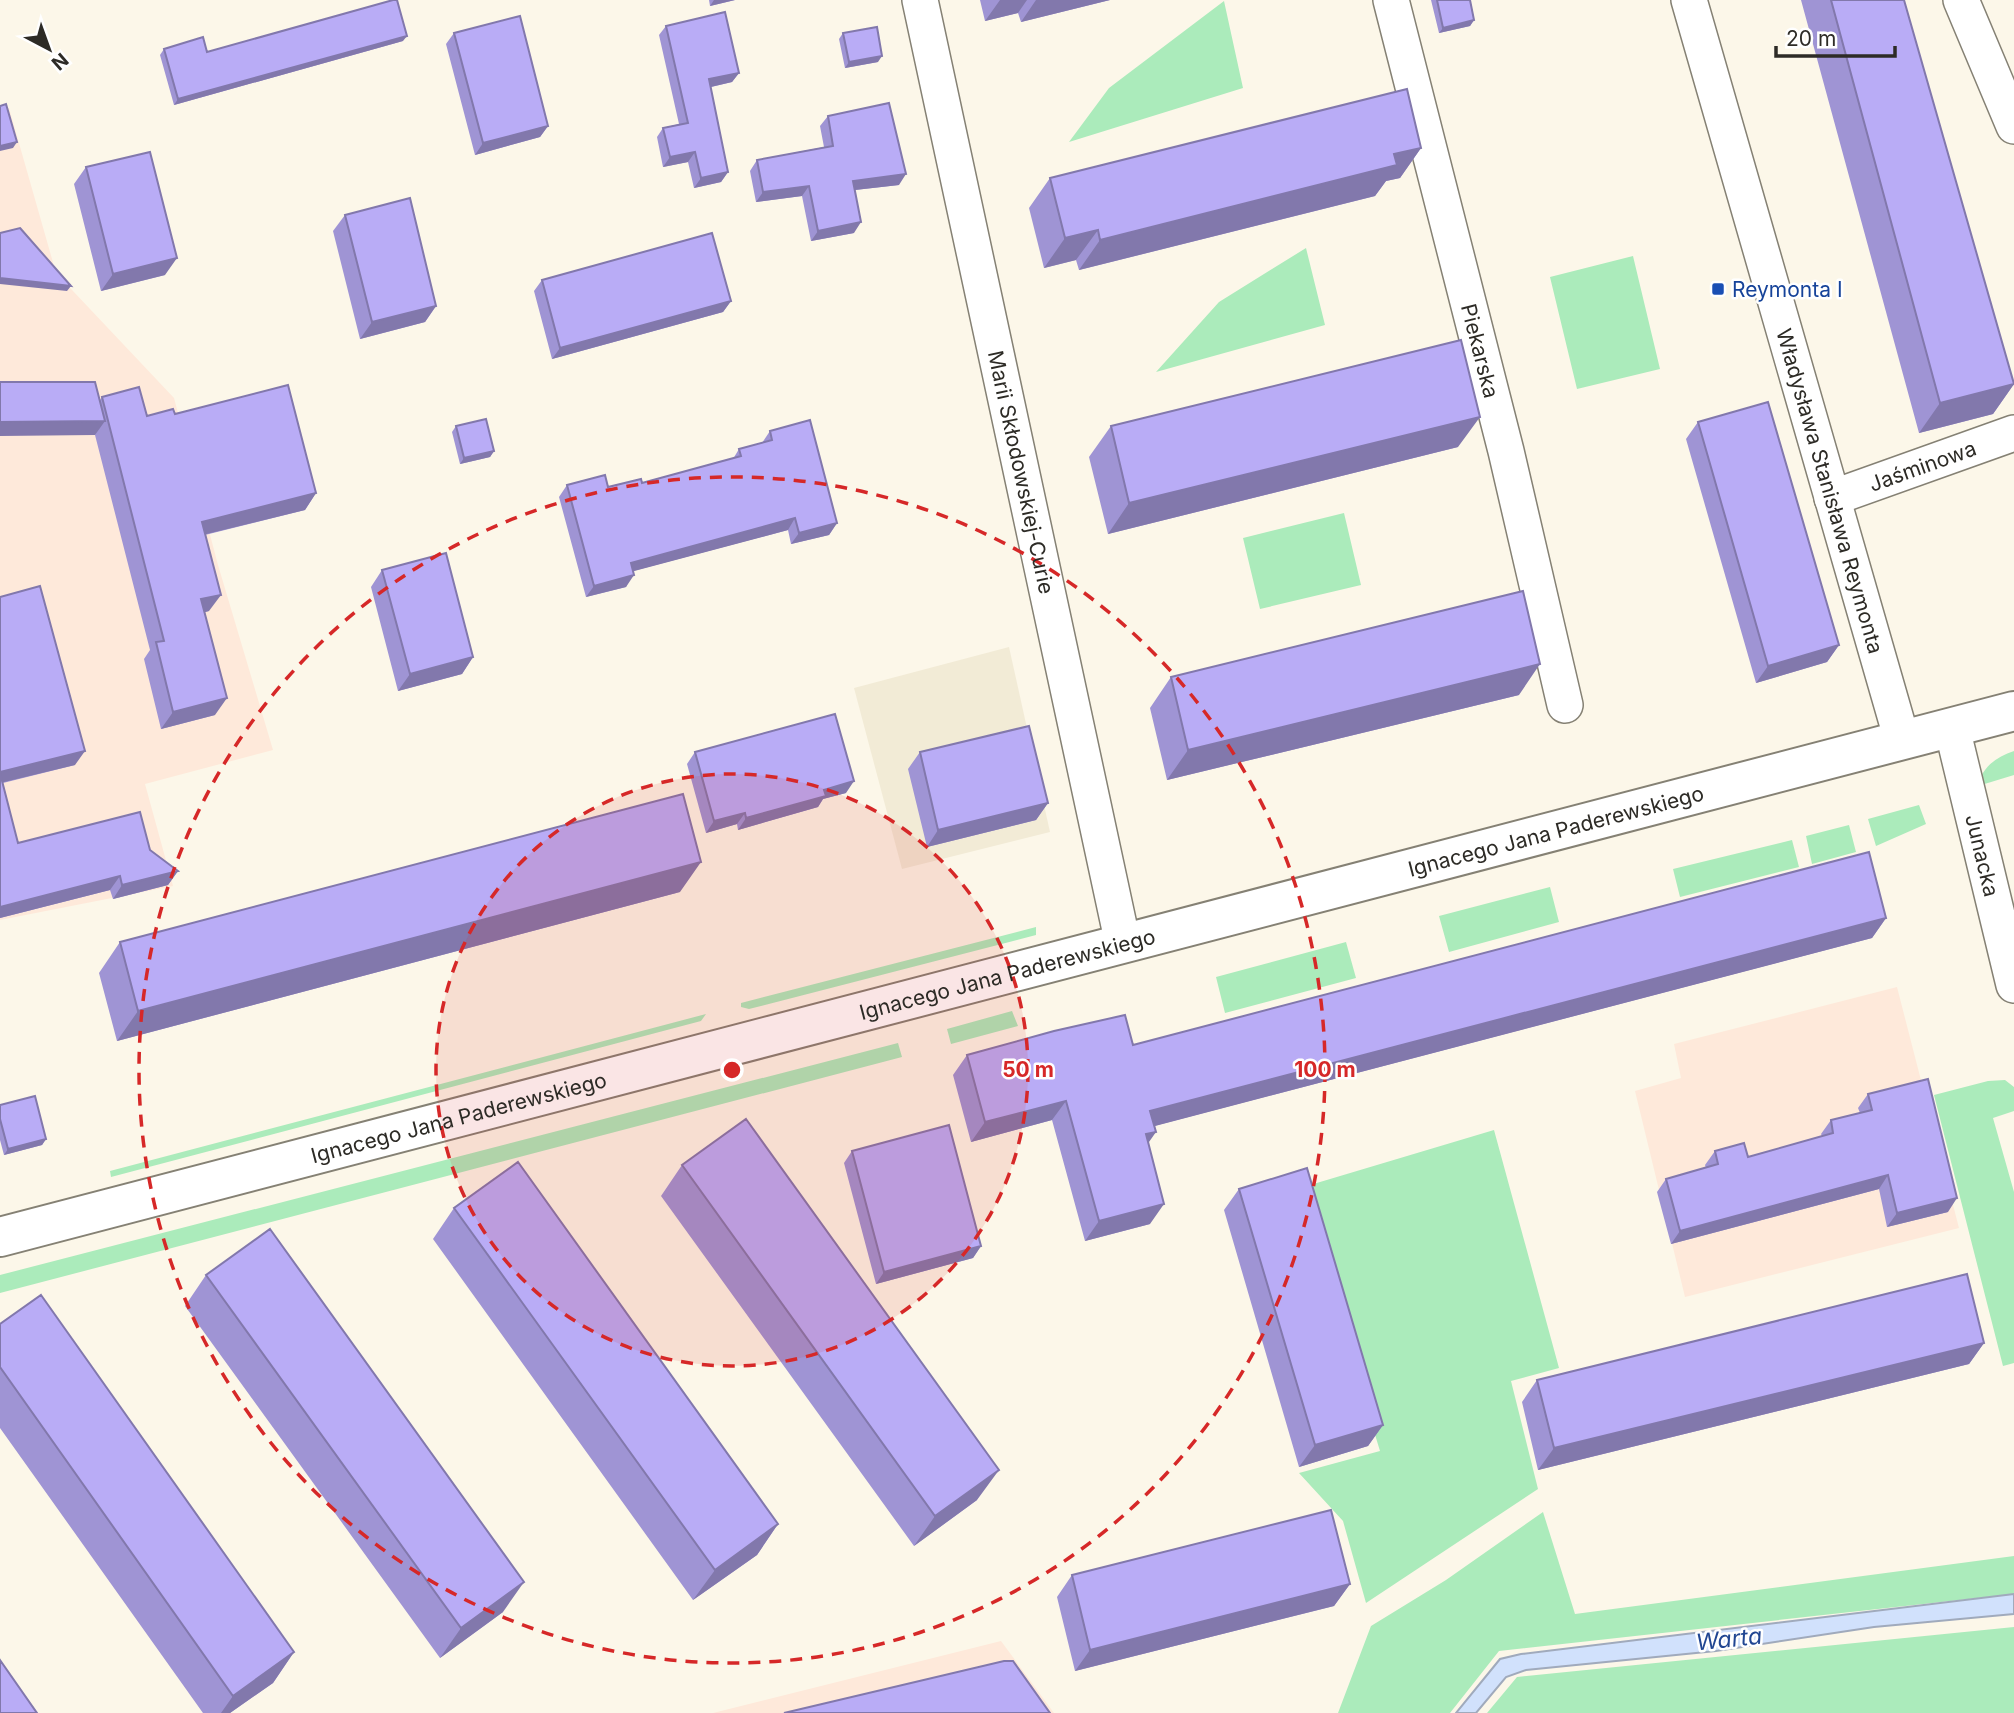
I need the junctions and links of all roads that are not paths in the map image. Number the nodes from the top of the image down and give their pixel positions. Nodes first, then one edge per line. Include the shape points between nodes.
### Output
1 (920, 0) edge
2 (1391, 0) edge
3 (1689, 0) edge
4 (1961, 0) edge
5 (2014, 126) edge
6 (2014, 433) edge
7 (1832, 498) junction
8 (1565, 705) dead end
9 (2014, 711) edge
10 (1952, 727) junction
11 (1902, 740) junction
12 (1123, 944) junction
13 (2014, 985) edge
14 (0, 1237) edge

1 - 12 street, Marii Skłodowskiej-Curie
2 - 8 street, Piekarska via 1506,451
3 - 7 street, Władysława Stanisława Reymonta
4 - 5 street
6 - 7 street, Jaśminowa
7 - 11 street, Władysława Stanisława Reymonta
9 - 10 main road, Ignacego Jana Paderewskiego
10 - 11 main road, Ignacego Jana Paderewskiego
10 - 13 street, Junacka
11 - 12 main road, Ignacego Jana Paderewskiego
12 - 14 main road, Ignacego Jana Paderewskiego

